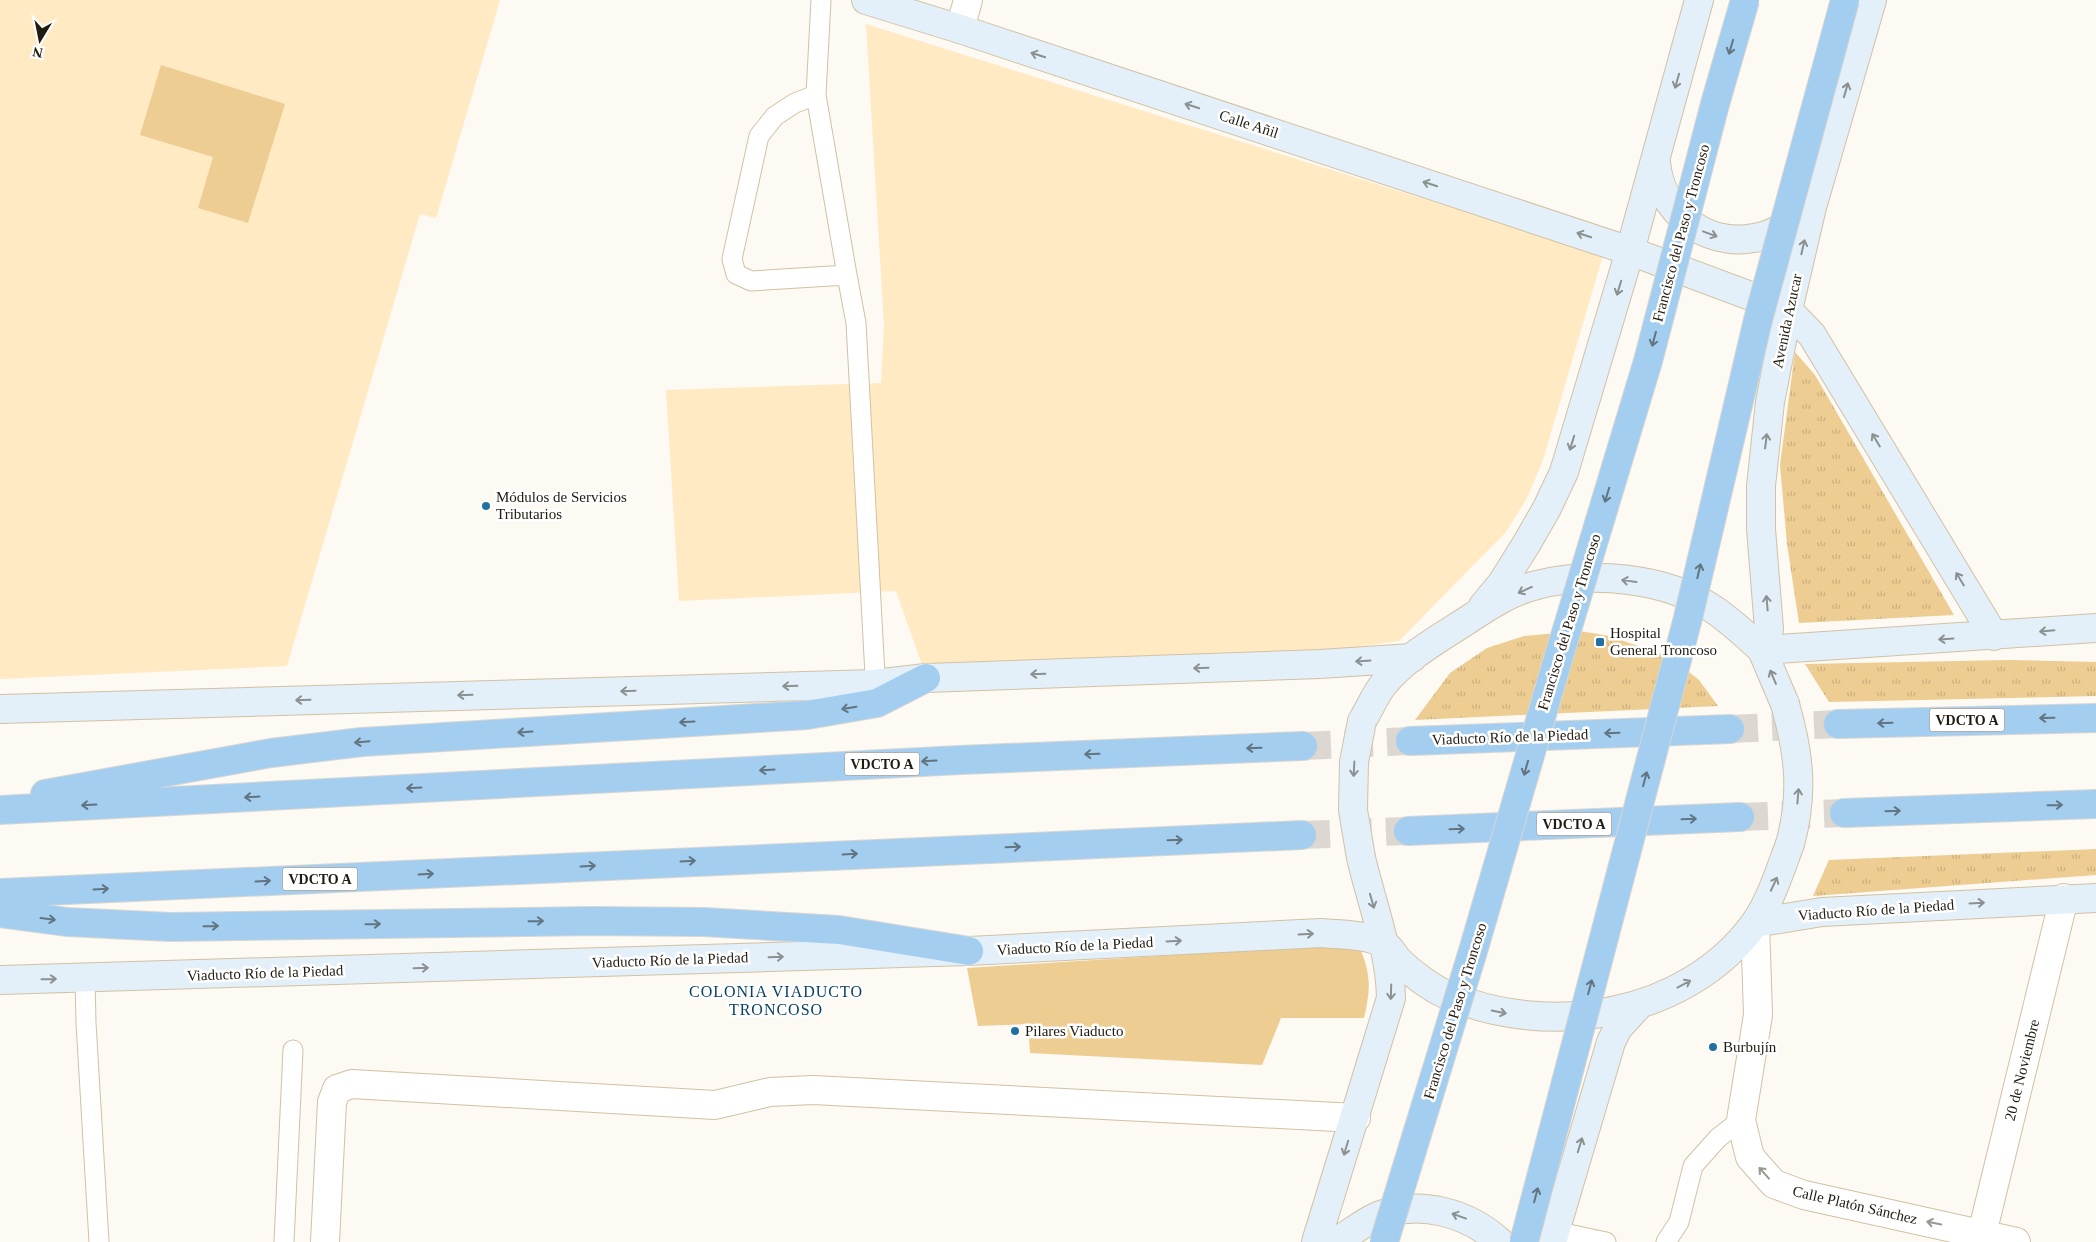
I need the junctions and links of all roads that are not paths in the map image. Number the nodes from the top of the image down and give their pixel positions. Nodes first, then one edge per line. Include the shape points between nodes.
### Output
1 (821, 0) edge
2 (866, 0) edge
3 (968, 0) edge
4 (1699, 0) edge
5 (1745, 0) edge
6 (1845, 0) edge
7 (1872, 0) edge
8 (960, 29) junction
9 (816, 95) junction
10 (1656, 158) junction
11 (1812, 207) junction
12 (1630, 251) junction
13 (847, 275) junction
14 (1788, 310) junction
15 (1477, 614) junction
16 (2096, 628) edge
17 (1994, 636) junction
18 (1762, 650) junction
19 (1412, 658) junction
20 (926, 678) joint
21 (876, 693) junction
22 (0, 709) edge
23 (2096, 718) edge
24 (1838, 724) tunnel mouth
25 (1730, 728) tunnel mouth
26 (1410, 741) tunnel mouth
27 (1303, 746) tunnel mouth
28 (0, 804) edge
29 (2096, 804) edge
30 (0, 810) edge
31 (1844, 813) tunnel mouth
32 (1740, 817) tunnel mouth
33 (1408, 830) tunnel mouth
34 (1302, 835) tunnel mouth
35 (0, 893) edge
36 (2064, 898) junction
37 (2096, 898) edge
38 (0, 913) edge
39 (1755, 923) junction
40 (1384, 944) junction
41 (968, 951) junction
42 (85, 978) junction
43 (0, 980) edge
44 (1640, 1004) junction
45 (293, 1050) dead end
46 (1356, 1118) junction
47 (1741, 1120) junction
48 (1553, 1237) edge
49 (1981, 1238) edge
50 (99, 1242) edge
51 (284, 1242) edge
52 (325, 1242) edge
53 (1316, 1242) edge
54 (1335, 1242) edge
55 (1384, 1242) edge
56 (1500, 1242) edge
57 (1524, 1242) edge
58 (1606, 1242) edge
59 (1666, 1242) edge
60 (2016, 1242) edge

1 - 9 lane
2 - 8 main road, Calle Añil
3 - 8 street
4 -> 10 main road
5 -> 55 highway, Francisco del Paso y Troncoso, bridge via 1648,361
57 -> 6 highway, bridge via 1688,618 1758,320
11 -> 7 main road, Avenida Azucar
12 -> 8 main road, Calle Añil
9 - 13 lane
9 - 13 lane via 775,116 759,136 732,259 736,274 751,281
10 -> 11 main road via 1657,178 1665,198 1678,215 1695,228 1714,236 1735,240 1755,238 1775,232
10 - 12 main road
14 -> 11 main road, Avenida Azucar
12 - 14 main road, Calle Añil
12 -> 15 main road via 1564,472 1527,543 1502,583
13 - 21 lane via 856,323
17 -> 14 main road via 1812,335
18 -> 14 main road, Avenida Azucar via 1769,629 1761,486 1770,402
18 -> 15 main road via 1711,608 1680,593 1609,578 1572,579 1536,585
15 - 19 main road
16 -> 17 main road
17 -> 18 main road
39 -> 18 main road, bridge via 1776,883 1790,844 1798,798 1798,762 1785,704
19 -> 20 main road
19 -> 40 main road, bridge via 1383,685 1362,721 1354,762 1353,810 1360,858
20 - 21 highway
21 -> 22 main road
21 -> 28 highway via 807,715 362,742 271,753
23 -> 24 highway, VDCTO A
25 -> 26 highway, Viaducto Río de la Piedad
27 -> 30 highway, VDCTO A via 969,759
31 -> 29 highway
33 -> 32 highway, VDCTO A
35 -> 34 highway, VDCTO A
36 - 37 main road, Viaducto Río de la Piedad
39 -> 36 main road, Viaducto Río de la Piedad via 1822,912
36 - 49 street, 20 de Noviembre
38 -> 41 highway via 67,922 171,927 592,920 704,922 839,930
44 -> 39 main road via 1688,982 1724,956
39 - 47 street via 1758,1015
41 -> 40 main road, Viaducto Río de la Piedad via 1320,933 1359,937
40 -> 44 main road via 1400,962 1443,993 1499,1012 1566,1018 1604,1014
40 -> 46 main road via 1391,998
42 -> 41 main road, Viaducto Río de la Piedad
43 -> 42 main road, Viaducto Río de la Piedad
42 - 50 lane
48 -> 44 main road via 1611,1042 1618,1028
45 - 51 lane
46 - 52 street via 813,1090 770,1092 715,1105 352,1084 337,1089 332,1102
46 -> 53 main road
49 -> 47 street, Calle Platón Sánchez via 1804,1196 1774,1184 1750,1157
47 - 59 lane via 1718,1138 1693,1166 1679,1222
48 - 58 lane
49 - 60 street, Calle Platón Sánchez
56 -> 54 main road via 1470,1220 1426,1210 1403,1210 1380,1216

